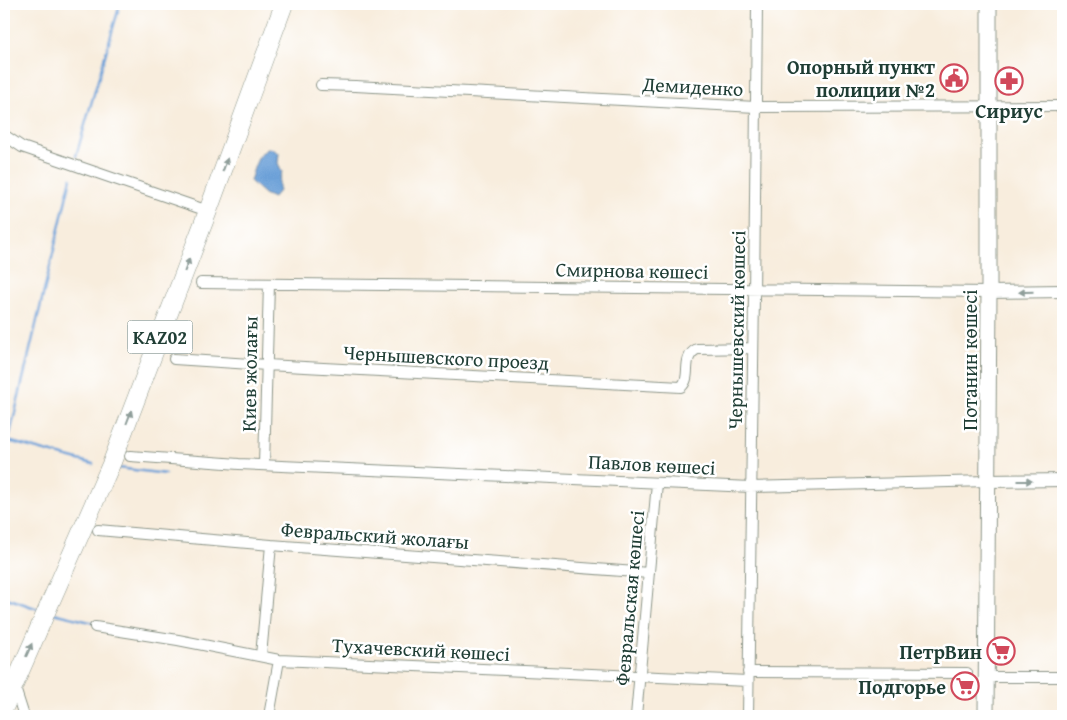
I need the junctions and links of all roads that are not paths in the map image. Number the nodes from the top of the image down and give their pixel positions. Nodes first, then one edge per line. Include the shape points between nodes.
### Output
1 (284, 4) edge
2 (757, 4) edge
3 (989, 4) edge
4 (321, 85) dead end
5 (989, 106) junction
6 (1063, 106) edge
7 (756, 107) junction
8 (4, 135) edge
9 (208, 211) junction
10 (201, 283) dead end
11 (269, 284) junction
12 (754, 290) junction
13 (1063, 291) edge
14 (990, 292) junction
15 (753, 348) junction
16 (174, 359) dead end
17 (267, 365) junction
18 (130, 456) dead end
19 (264, 465) junction
20 (1063, 480) edge
21 (988, 481) junction
22 (657, 482) junction
23 (752, 487) junction
24 (98, 530) dead end
25 (271, 545) junction
26 (649, 573) junction
27 (95, 627) dead end
28 (261, 656) junction
29 (279, 660) junction
30 (967, 673) dead end
31 (640, 676) junction
32 (748, 677) junction
33 (987, 677) junction
34 (1063, 677) edge
35 (14, 684) junction
36 (4, 708) edge
37 (24, 716) edge
38 (269, 716) edge
39 (636, 716) edge
40 (748, 716) edge
41 (986, 716) edge

9 -> 1 highway, KAZ02
2 - 7 street, Чернышевский көшесі
3 - 5 main road, Потанин көшесі
4 - 7 street, Демиденко
5 - 6 street, Демиденко
5 - 7 street, Демиденко
5 - 14 main road, Потанин көшесі
7 - 12 street, Чернышевский көшесі
8 - 9 street via 22,147
35 -> 9 highway, KAZ02 via 110,467
10 - 11 street, Смирнова көшесі
11 - 12 street, Смирнова көшесі
11 - 17 street, Киев жолағы
12 - 14 street, Смирнова көшесі
12 - 15 street, Чернышевский көшесі
13 -> 14 street, Смирнова көшесі
14 - 21 main road, Потанин көшесі
15 - 17 street, Чернышевского проезд via 693,351 682,387
15 - 23 street, Чернышевский көшесі
16 - 17 street, Чернышевского проезд
17 - 19 street, Киев жолағы
18 - 19 street, Павлов көшесі
19 - 22 street, Павлов көшесі
21 -> 20 street, Павлов көшесі
21 - 23 street, Павлов көшесі
21 - 33 main road, Потанин көшесі
22 - 23 street, Павлов көшесі
22 - 26 street, Февральская көшесі
23 - 32 street, Чернышевский көшесі
24 - 25 street, Февральский жолағы
25 - 26 street, Февральский жолағы
25 - 28 street
26 - 31 street, Февральская көшесі
27 - 28 street, Тухачевский көшесі
28 - 29 street, Тухачевский көшесі
29 - 31 street, Тухачевский көшесі
29 - 38 street
30 - 32 street, Тухачевский көшесі
31 - 32 street, Тухачевский көшесі
31 - 39 street, Февральская көшесі
32 - 40 street, Чернышевский көшесі
33 - 34 street
33 - 41 main road, Потанин көшесі
35 - 36 highway, KAZ02
35 - 37 street

